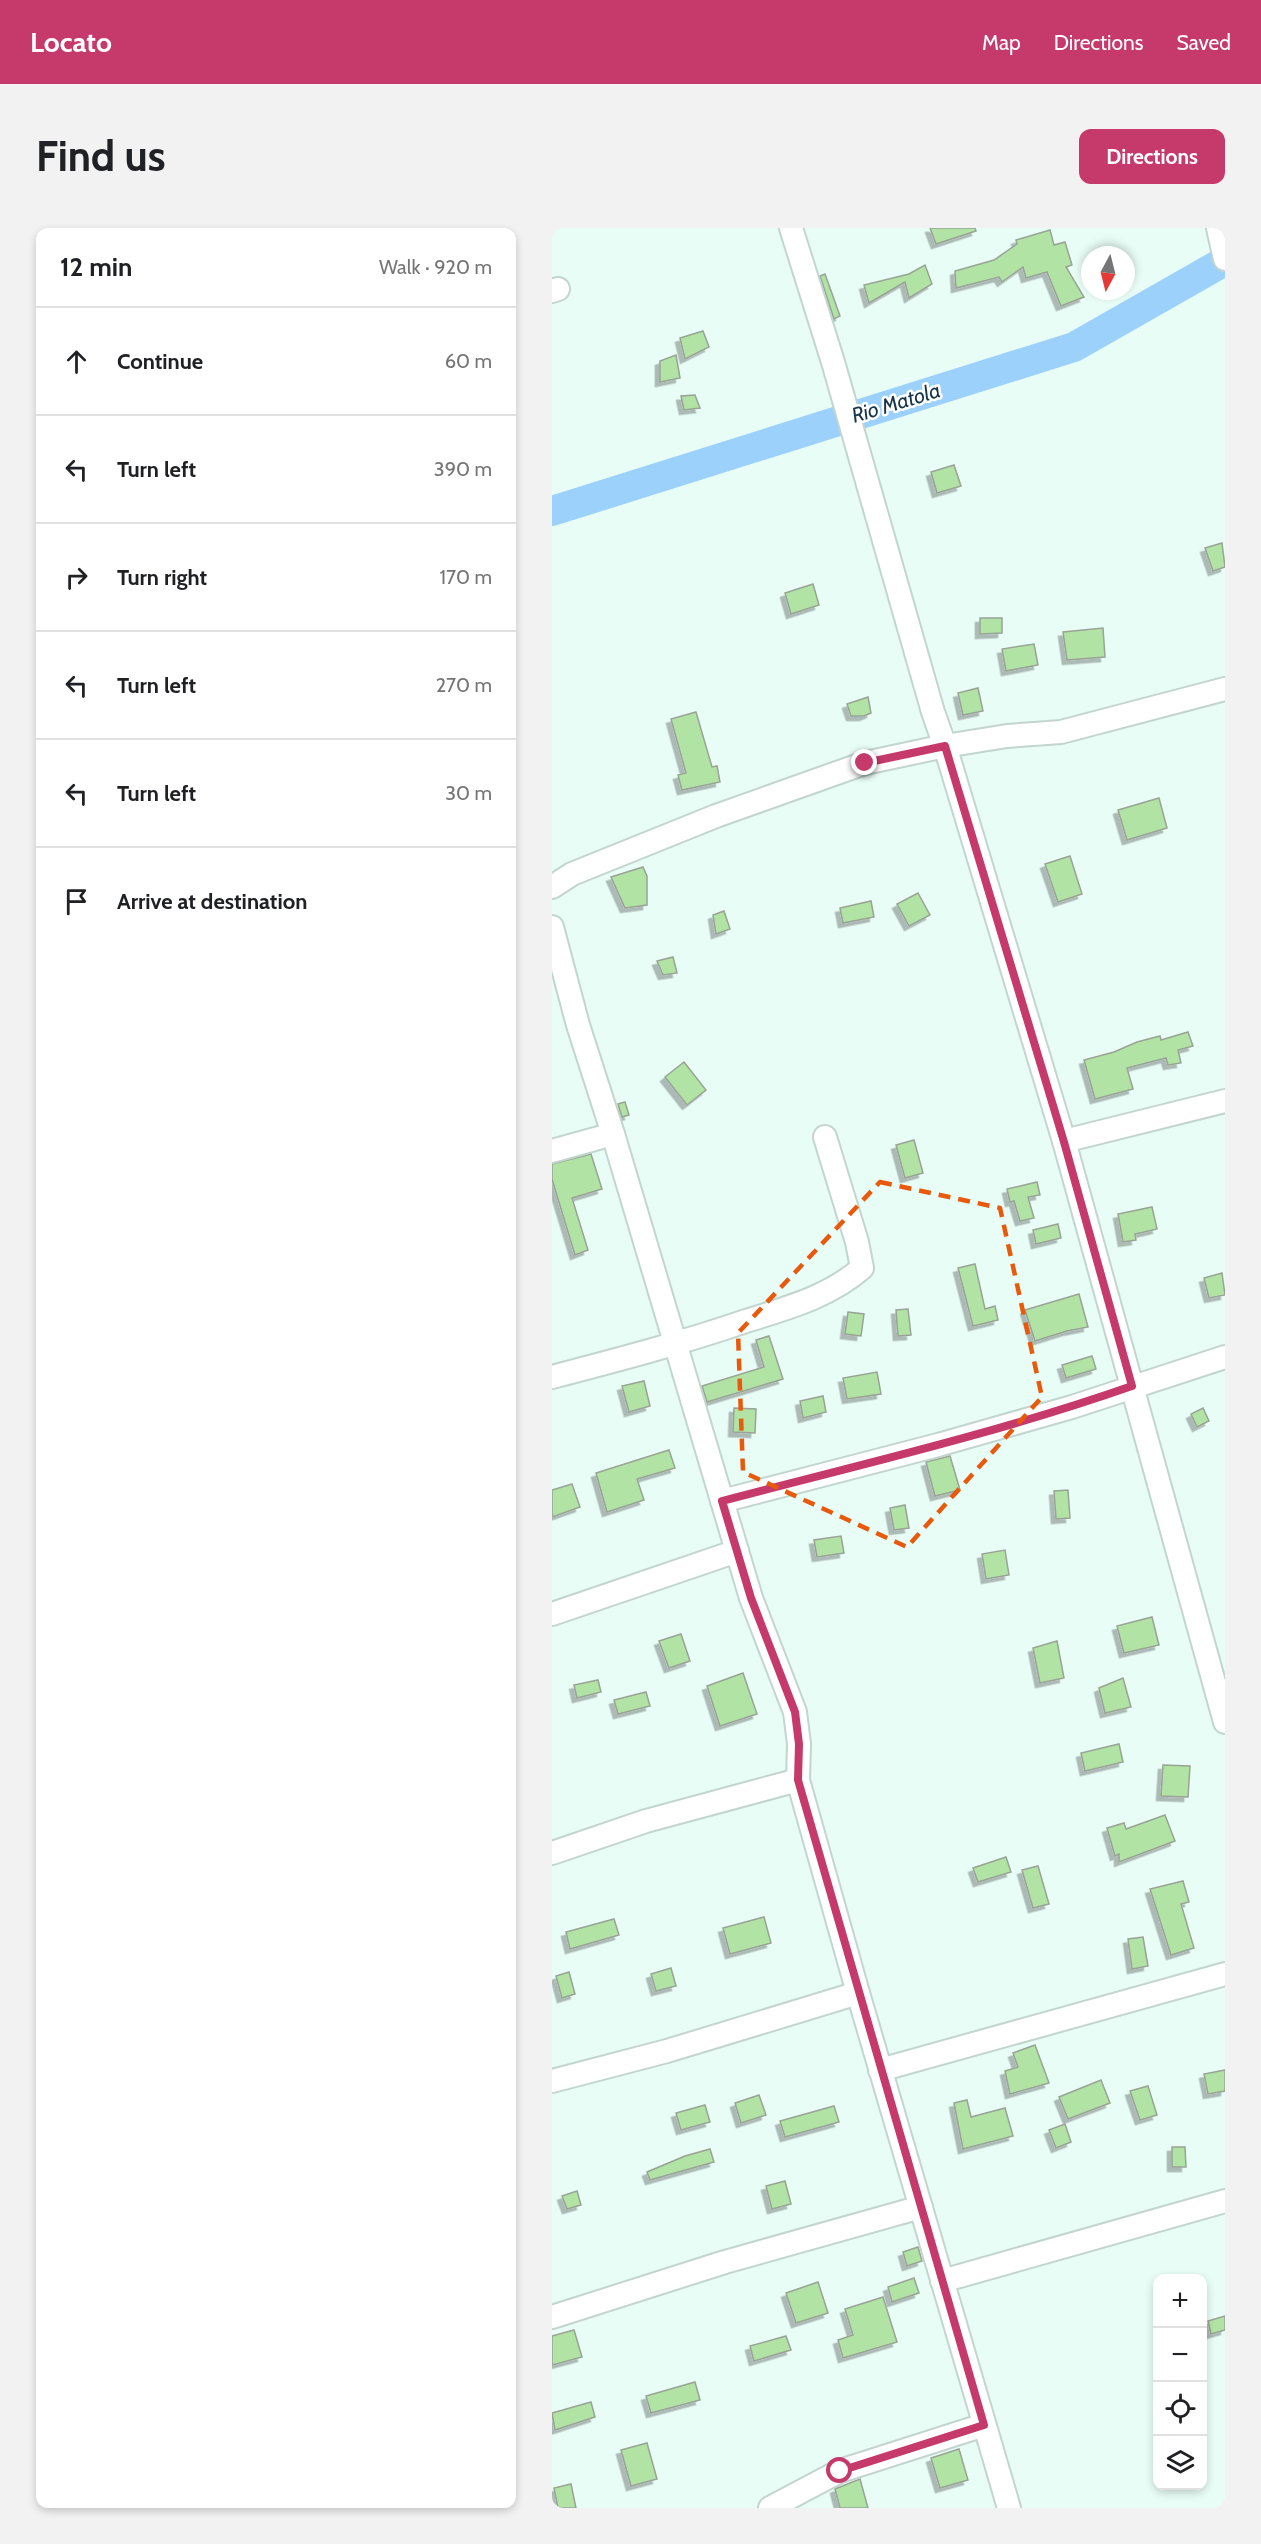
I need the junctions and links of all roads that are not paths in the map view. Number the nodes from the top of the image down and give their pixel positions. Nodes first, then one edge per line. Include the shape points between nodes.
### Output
1 (791, 228) edge
2 (1218, 228) edge
3 (1225, 260) edge
4 (1225, 689) edge
5 (945, 746) junction
6 (552, 886) edge
7 (552, 927) edge
8 (1225, 1101) edge
9 (613, 1134) junction
10 (825, 1137) dead end
11 (1064, 1142) junction
12 (552, 1151) edge
13 (674, 1345) junction
14 (1225, 1357) edge
15 (552, 1377) edge
16 (1132, 1386) junction
17 (722, 1501) junction
18 (737, 1551) junction
19 (552, 1614) edge
20 (1225, 1722) edge
21 (798, 1780) junction
22 (552, 1853) edge
23 (1225, 1974) edge
24 (858, 1993) junction
25 (880, 2070) junction
26 (552, 2081) edge
27 (1225, 2201) edge
28 (921, 2207) junction
29 (942, 2281) junction
30 (552, 2317) edge
31 (984, 2425) junction
32 (770, 2508) edge
33 (1009, 2508) edge

1 - 5 street
2 - 3 street
4 - 5 street via 1061,732
5 - 6 street via 855,766 716,816 583,869
5 - 11 street
7 - 9 street
8 - 11 street
9 - 12 street
9 - 13 street
10 - 13 street via 862,1268 844,1283 812,1299
11 - 16 street
13 - 15 street
13 - 17 street
14 - 16 street
16 - 17 street via 949,1442
16 - 20 street
17 - 18 street
18 - 19 street
18 - 21 street via 795,1712
21 - 22 street via 646,1821
21 - 24 street
23 - 25 street
24 - 25 street
24 - 26 street
25 - 28 street
27 - 29 street
28 - 29 street
28 - 30 street via 725,2262
29 - 31 street
31 - 32 street via 840,2471
31 - 33 street

